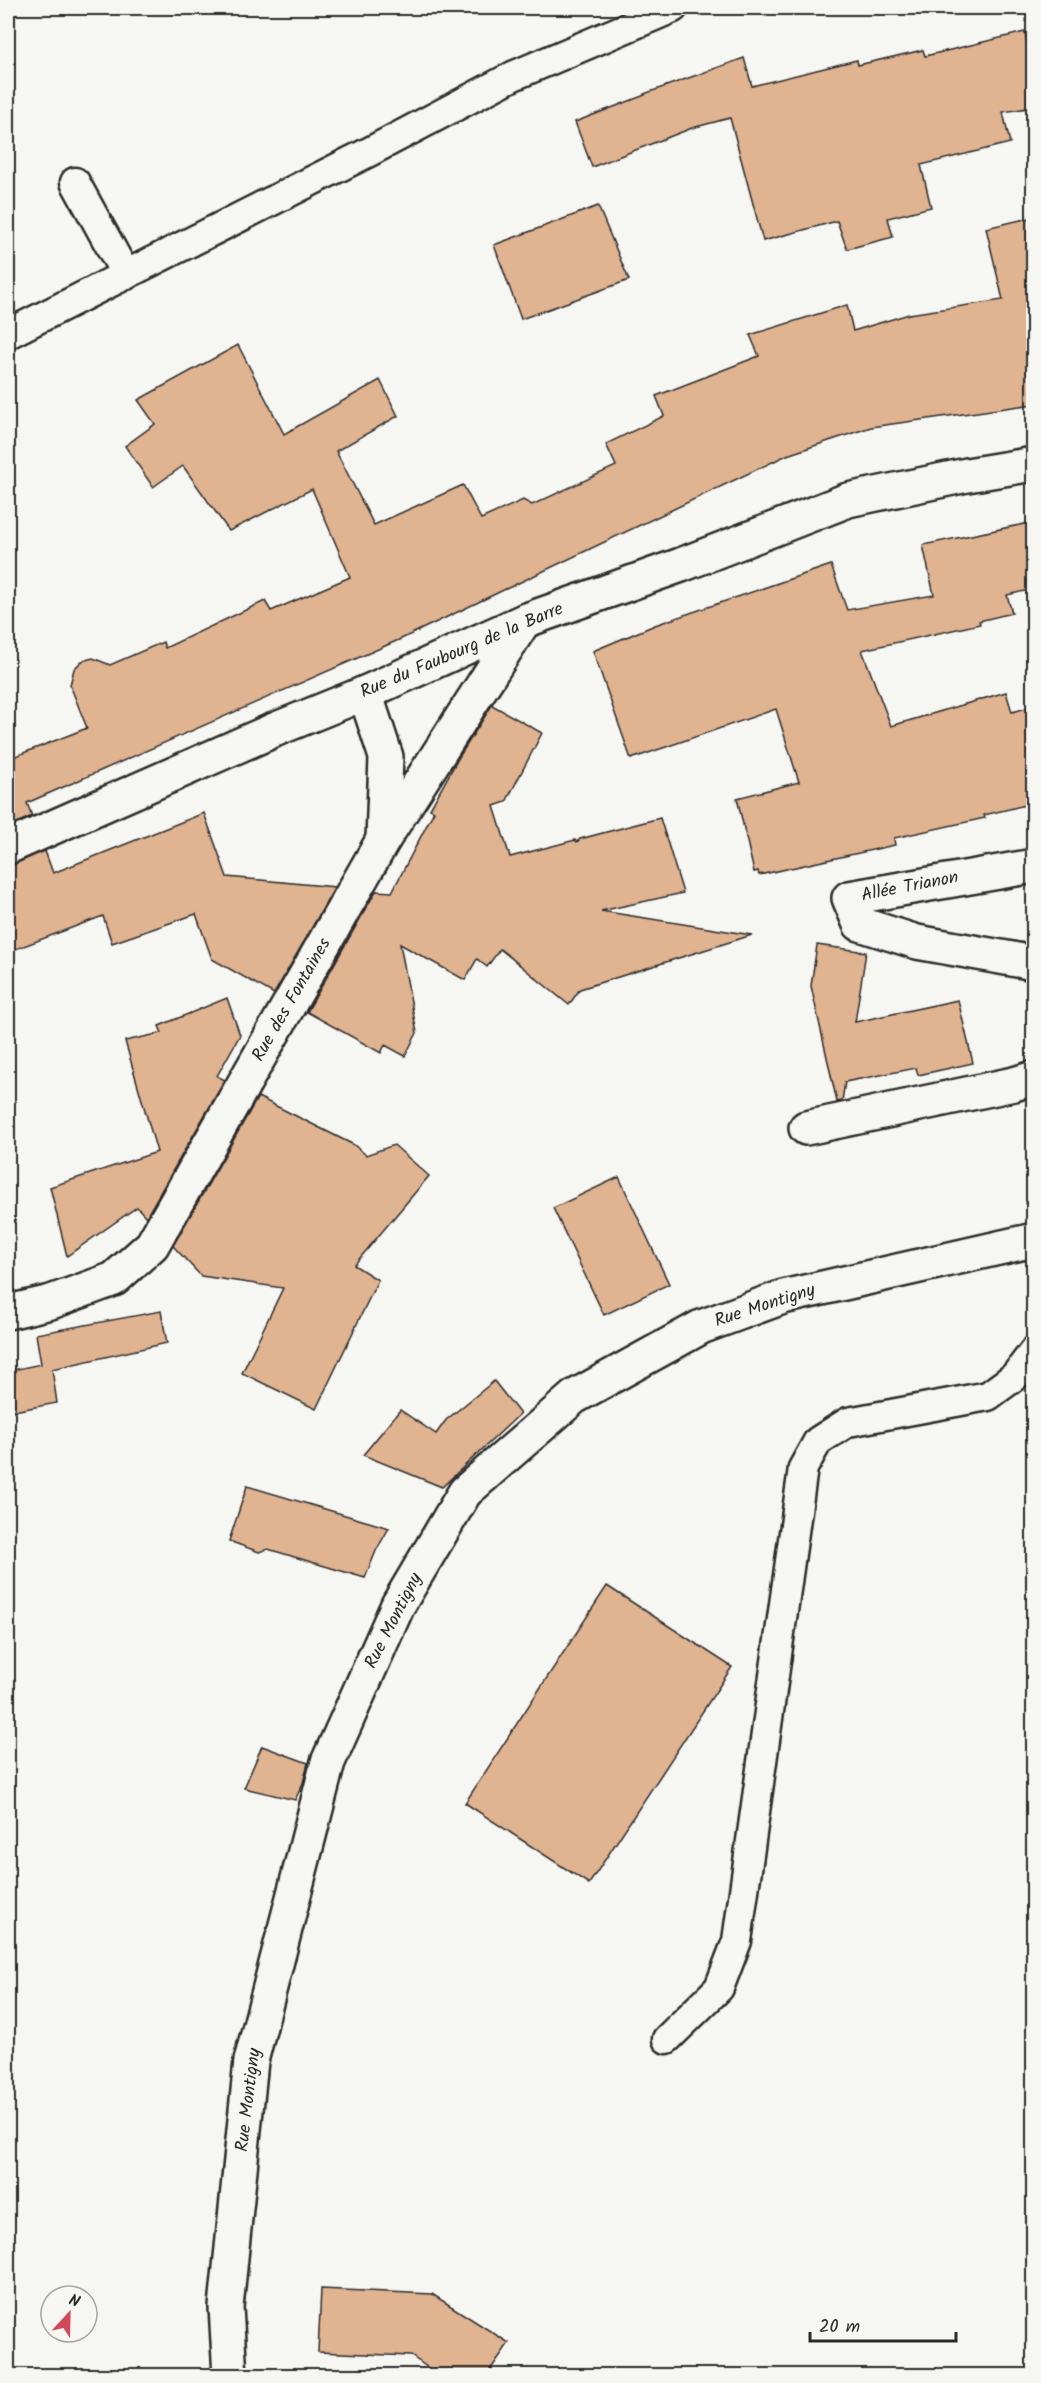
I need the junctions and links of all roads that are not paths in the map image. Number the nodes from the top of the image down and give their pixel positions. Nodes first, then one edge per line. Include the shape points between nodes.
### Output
1 (672, 8) edge
2 (75, 182) dead end
3 (126, 275) junction
4 (8, 334) edge
5 (1034, 464) edge
6 (524, 621) junction
7 (365, 693) junction
8 (383, 840) junction
9 (8, 847) edge
10 (1034, 866) edge
11 (1034, 963) edge
12 (1034, 1078) edge
13 (806, 1128) dead end
14 (1034, 1240) edge
15 (8, 1312) edge
16 (1034, 1351) edge
17 (667, 2039) dead end
18 (230, 2376) edge

1 - 3 lane via 513,76
2 - 3 lane
3 - 4 lane
5 - 6 street, Rue du Faubourg de la Barre via 848,500
6 - 7 street, Rue du Faubourg de la Barre
6 - 8 street, Rue des Fontaines
7 - 8 street via 386,757
7 - 9 street, Rue du Faubourg de la Barre
8 - 15 street, Rue des Fontaines via 152,1245 114,1279 51,1302
10 - 11 street, Allée Trianon via 849,898 860,924 917,942
12 - 13 street
14 - 18 street, Rue Montigny via 783,1297 701,1327 574,1397 465,1492 398,1605 328,1762 251,2061 226,2307
16 - 17 lane via 1015,1376 988,1396 848,1422 818,1441 804,1468 736,1941 719,1988

